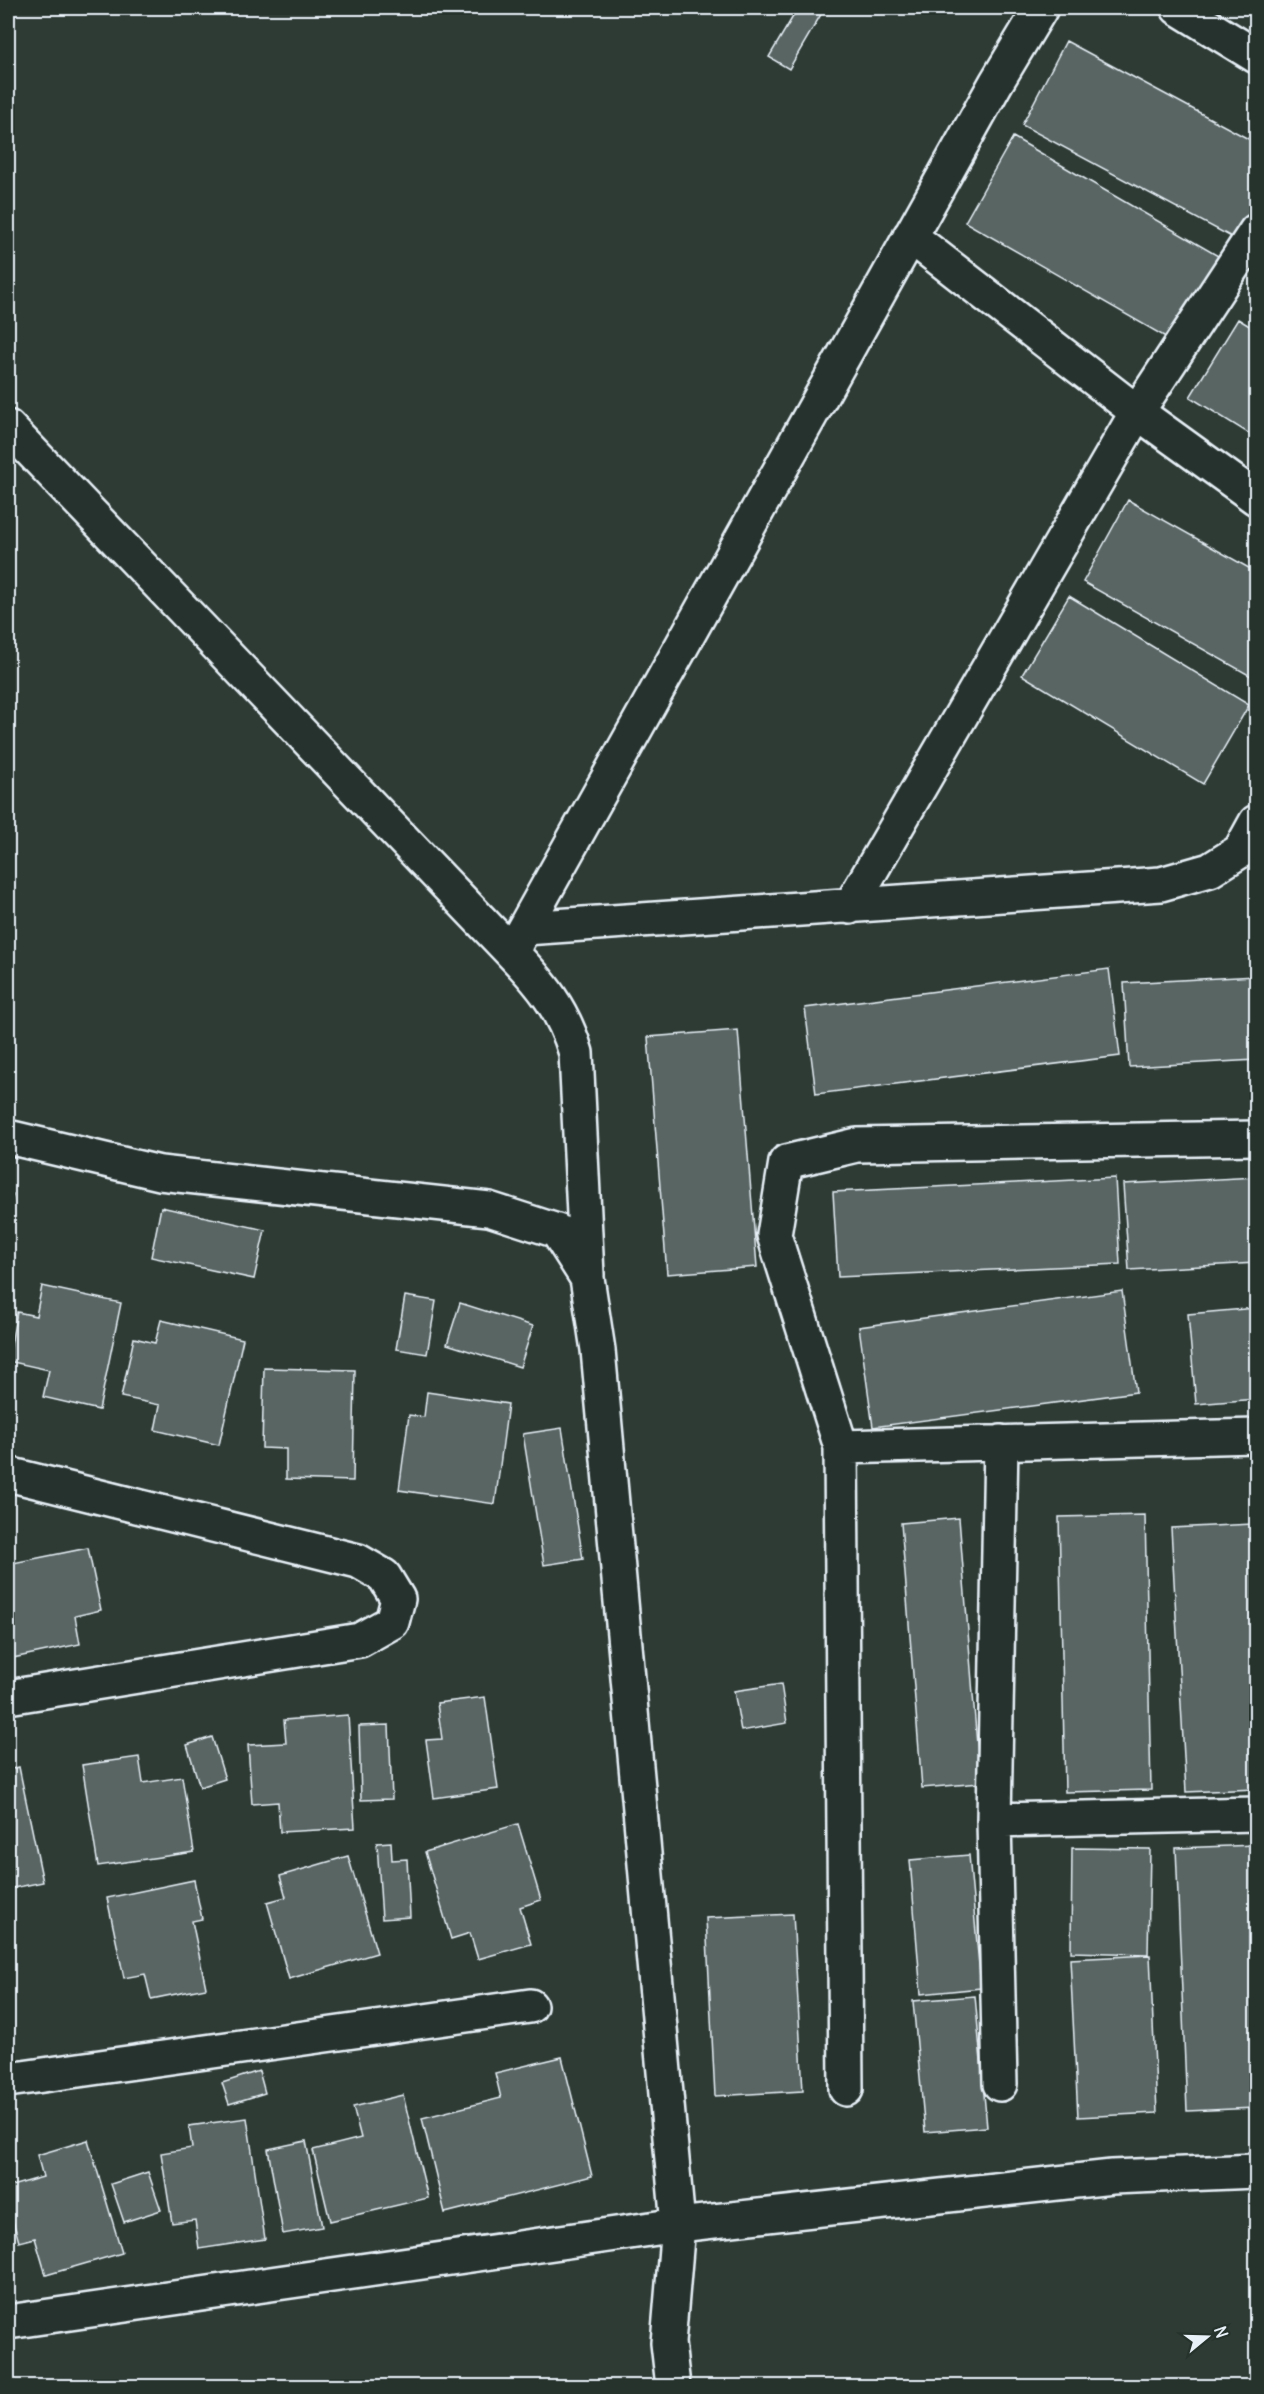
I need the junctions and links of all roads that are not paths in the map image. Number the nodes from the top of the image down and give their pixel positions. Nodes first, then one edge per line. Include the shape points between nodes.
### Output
1 (1041, 8) edge
2 (1178, 8) edge
3 (1257, 56) edge
4 (1257, 231) edge
5 (910, 236) junction
6 (1137, 412) junction
7 (8, 427) edge
8 (1257, 498) edge
9 (1257, 822) edge
10 (849, 907) junction
11 (518, 940) junction
12 (8, 1137) edge
13 (1257, 1137) edge
14 (587, 1278) junction
15 (1257, 1436) edge
16 (1001, 1443) junction
17 (841, 1447) junction
18 (8, 1474) edge
19 (8, 1697) edge
20 (1257, 1814) edge
21 (994, 1820) junction
22 (530, 2006) dead end
23 (8, 2079) edge
24 (1000, 2084) dead end
25 (846, 2089) dead end
26 (1257, 2171) edge
27 (678, 2225) junction
28 (8, 2322) edge
29 (673, 2386) edge

1 - 5 street
2 - 3 street
4 - 6 street
5 - 6 street
5 - 11 street
6 - 8 street
6 - 10 street
7 - 11 street
9 - 10 street via 1240,851 1210,870 1161,884
10 - 11 street
11 - 14 street via 557,1006 576,1053
12 - 14 street via 160,1173 489,1209 557,1231
13 - 17 street via 857,1145 786,1162 774,1235
14 - 27 street via 598,1350
15 - 16 street
16 - 17 street
16 - 21 street
17 - 25 street
18 - 19 street via 358,1561 384,1576 398,1599 392,1622 360,1640
20 - 21 street
21 - 24 street
22 - 23 street
26 - 27 street via 1112,2177
27 - 28 street
27 - 29 street via 668,2343

